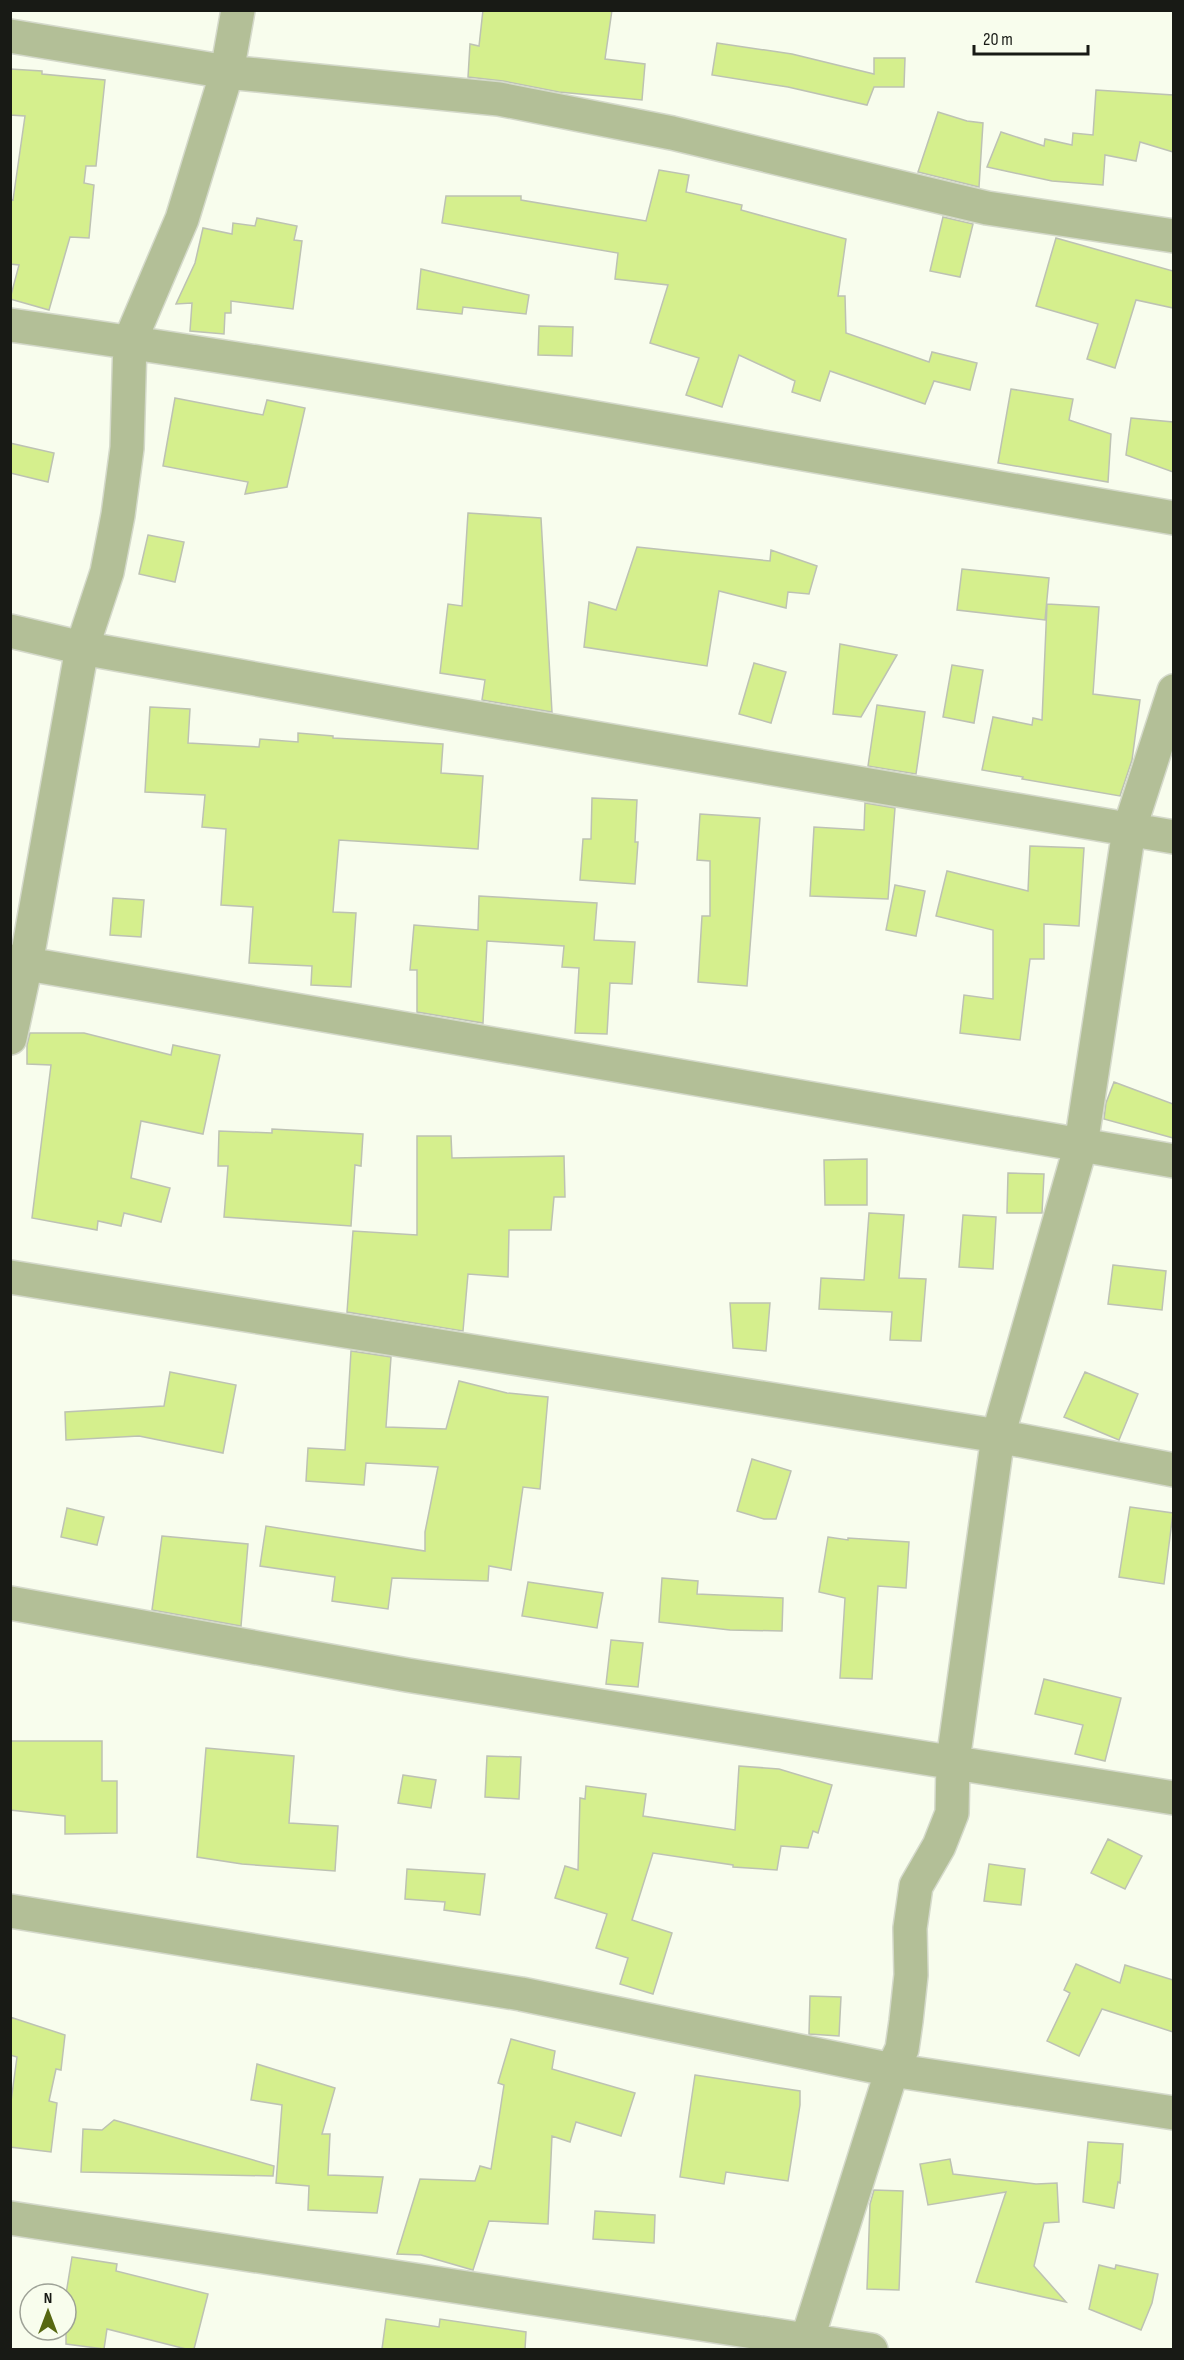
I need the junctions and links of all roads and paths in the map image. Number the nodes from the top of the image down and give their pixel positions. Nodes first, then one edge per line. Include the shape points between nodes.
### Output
1 (238, 10) edge
2 (10, 36) edge
3 (227, 72) junction
4 (1173, 236) edge
5 (10, 324) edge
6 (130, 342) junction
7 (1173, 518) edge
8 (10, 631) edge
9 (82, 648) junction
10 (1173, 691) edge
11 (1129, 830) junction
12 (1173, 837) edge
13 (18, 962) edge
14 (10, 1038) edge
15 (1081, 1145) junction
16 (1173, 1161) edge
17 (10, 1277) edge
18 (998, 1436) junction
19 (1173, 1470) edge
20 (10, 1604) edge
21 (954, 1761) junction
22 (1173, 1798) edge
23 (10, 1911) edge
24 (892, 2070) junction
25 (1173, 2113) edge
26 (10, 2218) edge
27 (805, 2344) edge
28 (871, 2349) edge

1 - 3 street
2 - 3 street
3 - 4 street via 499,99 672,133 987,208
3 - 6 street via 182,219
5 - 6 street
6 - 7 street
6 - 9 street via 127,448 118,515 107,573
8 - 9 street
9 - 11 street
9 - 13 street
10 - 11 street
11 - 12 street
11 - 15 street
13 - 14 street
13 - 15 street
15 - 16 street
15 - 18 street
17 - 18 street
18 - 19 street
18 - 21 street
20 - 21 street via 407,1675
21 - 22 street
21 - 24 street via 952,1814 916,1886 906,2021 902,2049
23 - 24 street via 521,1994
24 - 25 street
24 - 27 street
26 - 27 street
27 - 28 street

